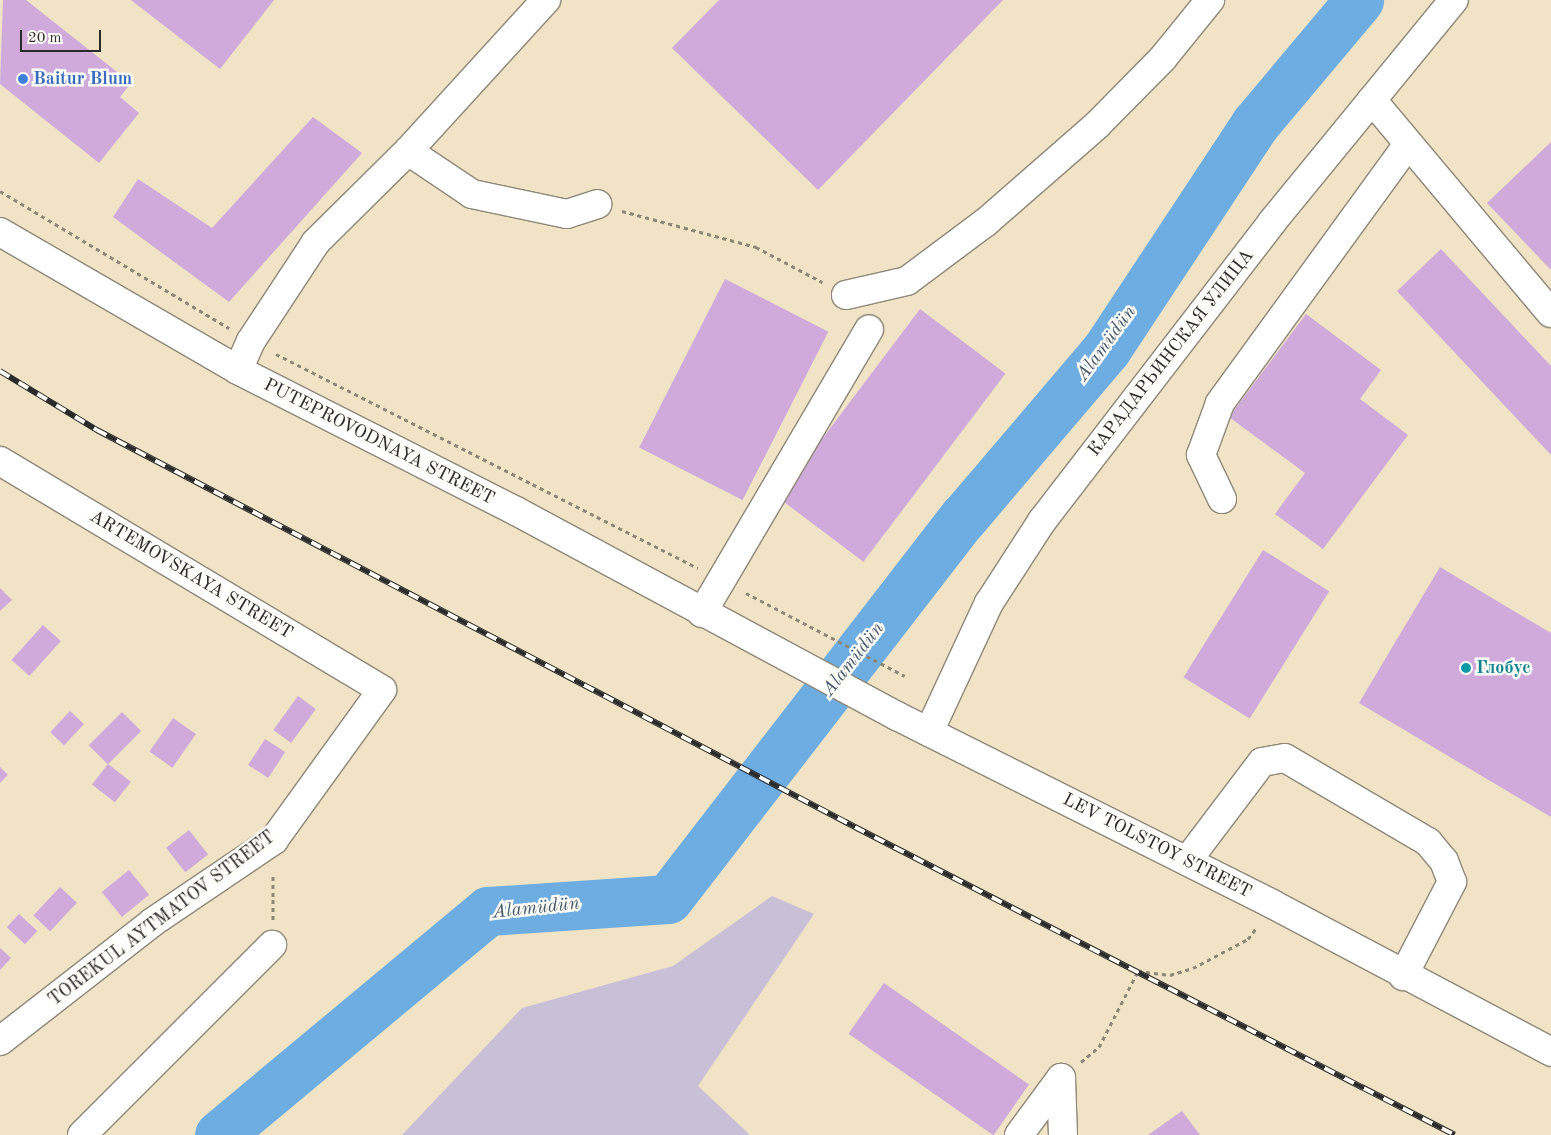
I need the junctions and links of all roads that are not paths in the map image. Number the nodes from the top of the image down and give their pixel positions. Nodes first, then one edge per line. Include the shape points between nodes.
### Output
1 (546, 0) edge
2 (1210, 0) edge
3 (1454, 0) edge
4 (1372, 100) junction
5 (1408, 144) junction
6 (408, 151) junction
7 (597, 204) road end
8 (0, 232) edge
9 (846, 295) road end
10 (1551, 313) edge
11 (869, 329) dead end
12 (238, 370) junction
13 (0, 461) edge
14 (1222, 499) dead end
15 (702, 613) junction
16 (762, 644) joint
17 (382, 690) joint
18 (929, 732) junction
19 (1187, 861) junction
20 (272, 945) road end
21 (1403, 976) junction
22 (0, 1041) edge
23 (1551, 1052) edge
24 (82, 1135) edge
25 (1019, 1135) edge
26 (1063, 1135) edge

1 - 6 street
2 - 9 street via 1163,58 1097,126 986,222 907,280
3 - 4 street, КАРАДАРЬИНСКАЯ УЛИЦА
4 - 5 street
4 - 18 street, КАРАДАРЬИНСКАЯ УЛИЦА via 1042,521 989,603
5 - 10 street
5 - 14 street via 1220,403 1205,434 1201,454
6 - 7 street via 472,194 567,214
6 - 12 street via 316,242 251,341
8 - 12 street, PUTEPROVODNAYA STREET
11 - 15 street
12 - 15 street, PUTEPROVODNAYA STREET via 516,511
13 - 17 street, ARTEMOVSKAYA STREET
15 - 16 street, PUTEPROVODNAYA STREET
16 - 18 street, LEV TOLSTOY STREET
17 - 22 street, TOREKUL AYTMATOV STREET via 274,840 153,922
18 - 19 street, LEV TOLSTOY STREET
19 - 21 street, LEV TOLSTOY STREET
19 - 21 street via 1262,762 1285,758 1428,842 1444,860 1452,882
20 - 24 street
21 - 23 street, LEV TOLSTOY STREET
25 - 26 street via 1061,1078

